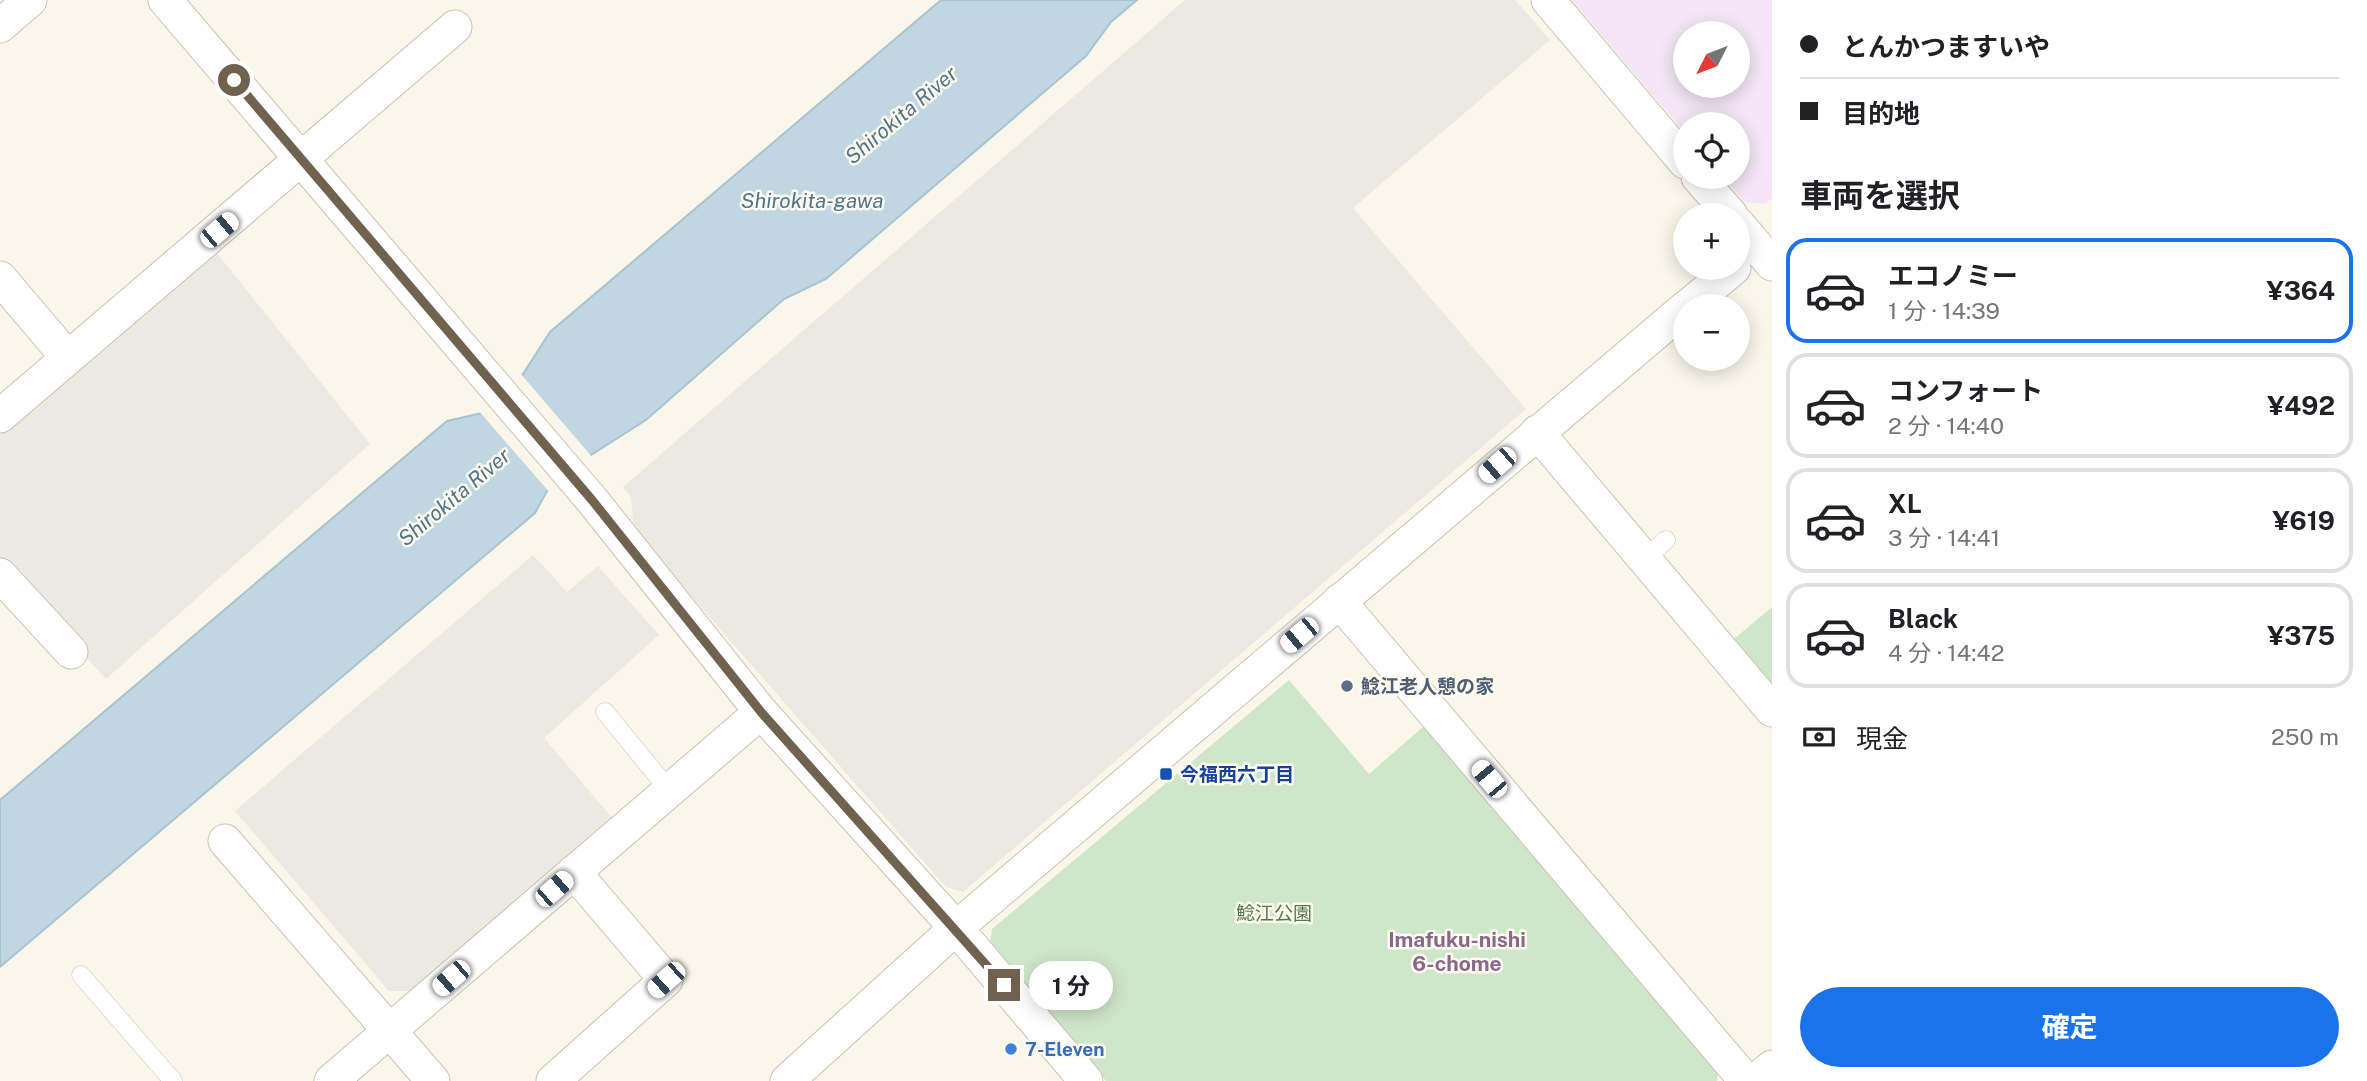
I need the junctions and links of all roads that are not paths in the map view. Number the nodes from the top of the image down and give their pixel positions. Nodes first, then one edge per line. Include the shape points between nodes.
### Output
1 (30, 0) edge
2 (165, 0) edge
3 (1548, 0) edge
4 (0, 26) edge
5 (454, 27) dead end
6 (1673, 148) edge
7 (303, 159) junction
8 (1708, 189) edge
9 (1721, 203) edge
10 (1752, 251) edge
11 (0, 278) edge
12 (1701, 294) edge
13 (1673, 318) edge
14 (68, 358) junction
15 (0, 416) edge
16 (1537, 432) junction
17 (0, 575) edge
18 (1339, 601) junction
19 (71, 652) dead end
20 (1772, 710) edge
21 (605, 712) dead end
22 (761, 712) junction
23 (669, 790) junction
24 (225, 841) dead end
25 (574, 872) junction
26 (956, 928) junction
27 (81, 975) dead end
28 (389, 1031) junction
29 (1772, 1067) edge
30 (173, 1081) edge
31 (331, 1081) edge
32 (433, 1081) edge
33 (553, 1081) edge
34 (787, 1081) edge
35 (1086, 1081) edge
36 (1746, 1081) edge
37 (1755, 1081) edge

1 - 4 street
2 - 7 street
3 - 6 street
5 - 7 street
7 - 14 street
7 - 22 street via 582,488
8 - 9 street
10 - 12 street
11 - 14 street
13 - 16 street
14 - 15 street
16 - 18 street
16 - 20 street via 1655,551
17 - 19 street
18 - 26 street
18 - 36 street
21 - 23 lane
22 - 23 street
22 - 26 street
23 - 25 street
24 - 28 street
25 - 28 street
25 - 33 street via 666,980
26 - 34 street
26 - 35 street
27 - 30 lane
28 - 31 street
28 - 32 street
29 - 37 street

